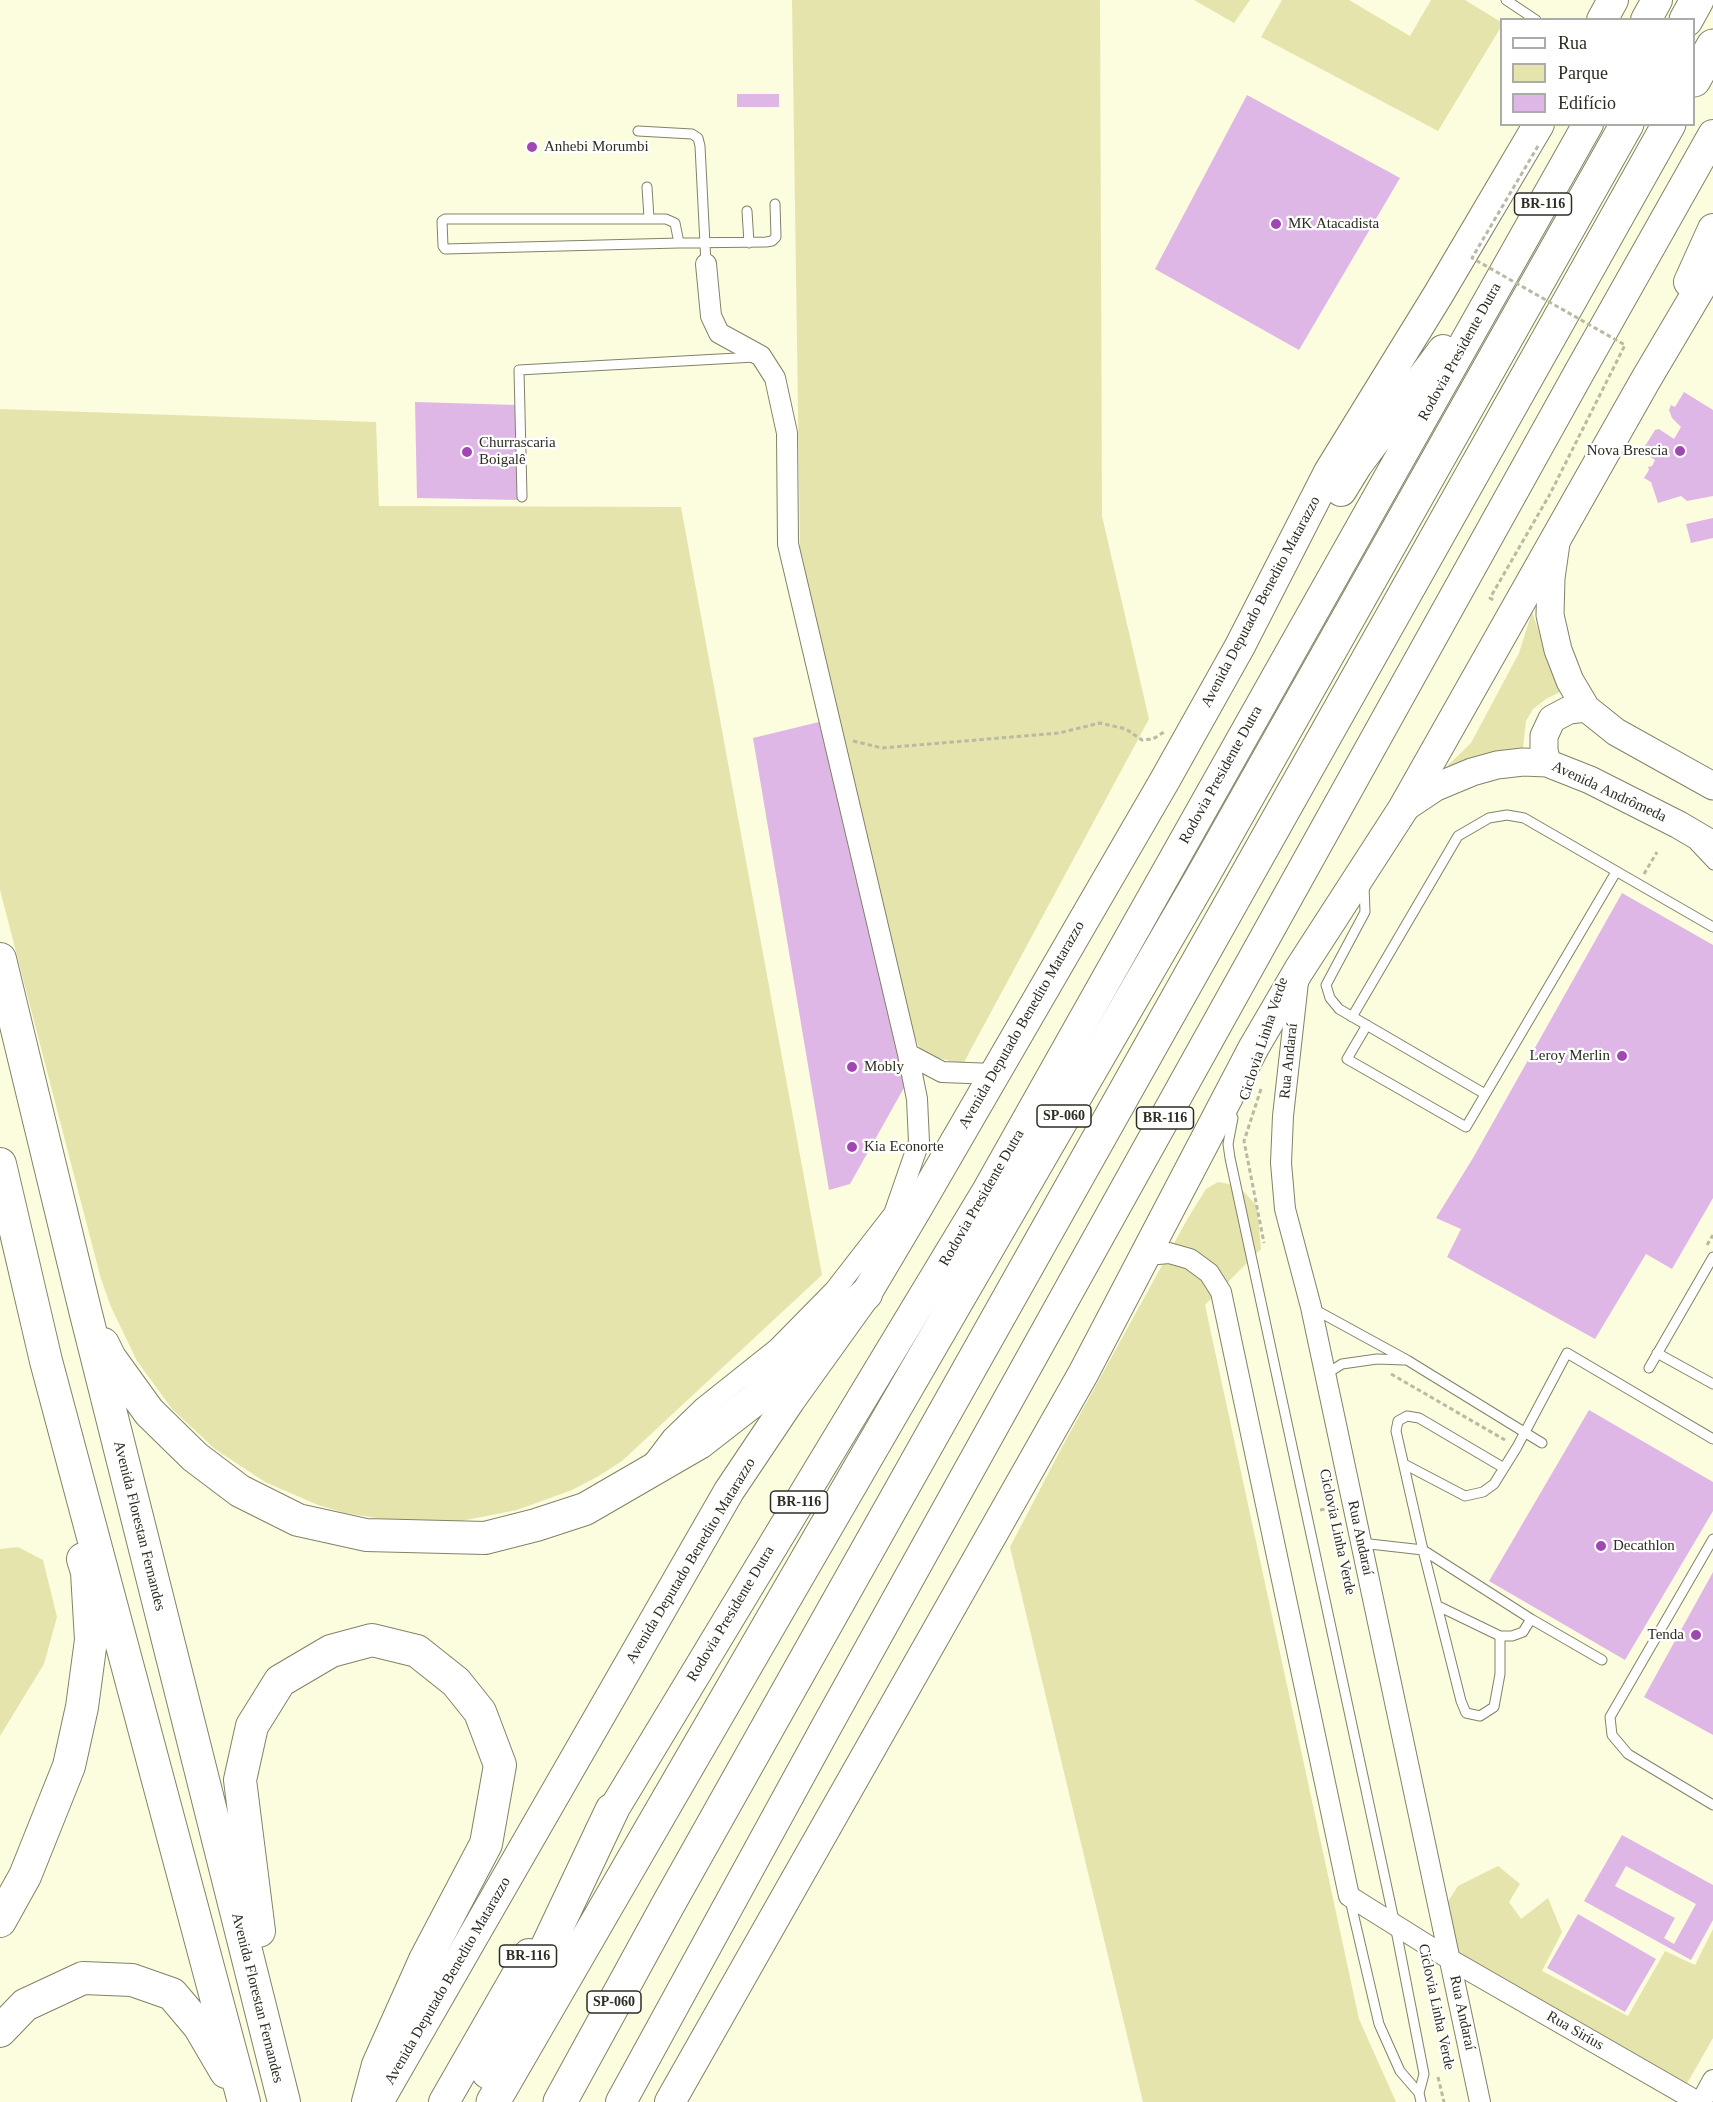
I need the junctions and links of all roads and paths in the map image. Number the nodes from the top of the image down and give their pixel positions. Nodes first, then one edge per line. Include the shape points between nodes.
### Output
1 (1506, 0) edge
2 (1613, 0) edge
3 (1657, 0) edge
4 (1697, 0) edge
5 (1533, 18) edge
6 (1603, 18) edge
7 (1647, 18) edge
8 (1687, 18) edge
9 (1713, 46) edge
10 (1695, 78) edge
11 (1587, 126) edge
12 (1626, 126) edge
13 (1668, 126) edge
14 (638, 131) dead end
15 (1539, 135) edge
16 (1713, 135) edge
17 (647, 187) dead end
18 (775, 204) dead end
19 (747, 211) dead end
20 (649, 218) junction
21 (1713, 229) edge
22 (679, 243) junction
23 (705, 243) junction
24 (748, 243) junction
25 (706, 264) joint
26 (1713, 266) edge
27 (1499, 283) junction
28 (761, 356) junction
29 (1645, 381) junction
30 (522, 497) dead end
31 (1556, 538) junction
32 (1490, 598) dead end
33 (1240, 646) junction
34 (1586, 708) junction
35 (850, 739) dead end
36 (1142, 740) dead end
37 (1547, 763) junction
38 (1713, 786) edge
39 (1403, 809) junction
40 (1679, 825) junction
41 (1713, 844) edge
42 (1713, 865) edge
43 (1363, 869) junction
44 (1616, 872) junction
45 (1713, 927) edge
46 (0, 959) edge
47 (1299, 970) junction
48 (1352, 1017) junction
49 (1366, 1025) junction
50 (908, 1054) junction
51 (994, 1074) junction
52 (1263, 1084) dead end
53 (1485, 1094) junction
54 (1225, 1103) junction
55 (0, 1164) edge
56 (1266, 1252) dead end
57 (1147, 1256) junction
58 (1713, 1257) edge
59 (866, 1294) junction
60 (1311, 1307) junction
61 (85, 1310) junction
62 (1657, 1353) junction
63 (46, 1360) junction
64 (1407, 1360) junction
65 (1649, 1368) dead end
66 (1383, 1369) dead end
67 (1326, 1374) junction
68 (1713, 1384) edge
69 (1525, 1434) junction
70 (1713, 1439) edge
71 (1542, 1443) dead end
72 (1517, 1447) junction
73 (1404, 1464) junction
74 (1504, 1468) junction
75 (640, 1479) junction
76 (1713, 1539) edge
77 (1361, 1543) junction
78 (1423, 1550) junction
79 (1438, 1606) junction
80 (1531, 1619) junction
81 (1500, 1636) junction
82 (1602, 1660) dead end
83 (1713, 1805) edge
84 (612, 1810) junction
85 (1349, 1896) junction
86 (0, 1921) edge
87 (1395, 1925) junction
88 (1451, 1960) junction
89 (0, 2031) edge
90 (1437, 2068) dead end
91 (1713, 2080) edge
92 (282, 2097) edge
93 (1420, 2097) edge
94 (243, 2102) edge
95 (368, 2102) edge
96 (378, 2102) edge
97 (444, 2102) edge
98 (474, 2102) edge
99 (493, 2102) edge
100 (560, 2102) edge
101 (621, 2102) edge
102 (670, 2102) edge
103 (1444, 2102) edge
104 (1480, 2102) edge
105 (1700, 2102) edge

1 - 5 lane
2 - 6 main road
3 - 7 main road
4 - 8 highway
9 - 10 highway
11 - 27 main road, Rodovia Presidente Dutra / BR-116
12 - 99 highway, Rodovia Presidente Dutra / SP-060 via 1202,879
13 - 100 highway, SP-060
14 - 23 lane via 692,134 698,138
15 - 32 path, bridge via 1472,258 1625,345 1550,494
15 - 33 main road, Avenida Deputado Benedito Matarazzo via 1329,472
16 - 101 main road, BR-116
17 - 20 lane
18 - 24 lane via 776,237 772,241
19 - 24 lane
20 - 22 lane via 675,223
20 - 22 lane via 445,219 443,246 445,249
21 - 29 main road
22 - 23 lane
23 - 24 lane
23 - 25 lane
25 - 28 street via 711,316 719,333
26 - 29 main road
27 - 33 main road via 1452,338 1357,465
27 - 84 main road, Rodovia Presidente Dutra / BR-116 via 986,1193
28 - 30 lane via 519,370
28 - 50 street via 775,378 787,433 788,544
29 - 31 main road
31 - 34 main road via 1550,615 1570,681
31 - 39 main road
33 - 51 main road, Avenida Deputado Benedito Matarazzo
34 - 37 main road via 1569,710 1552,719 1544,736
34 - 38 main road via 1616,732
35 - 36 path via 882,748 1059,733 1100,723 1126,729
37 - 39 main road, Avenida Andrômeda via 1497,765 1472,772 1436,787
37 - 40 main road, Avenida Andrômeda
39 - 43 main road
40 - 41 main road, Avenida Andrômeda
40 - 42 lane
43 - 47 main road
43 - 48 lane via 1365,912 1326,985 1334,1004
44 - 45 lane
44 - 48 lane via 1524,818 1507,815 1474,826 1458,836
44 - 53 lane
46 - 61 highway, Avenida Florestan Fernandes
47 - 54 main road
47 - 60 street, Rua Andaraí via 1281,1163 1285,1209
48 - 49 lane
49 - 53 lane
49 - 53 lane via 1347,1059 1466,1127
50 - 51 street via 942,1072
50 - 75 street via 917,1099 919,1142 894,1214 835,1290 778,1348 672,1438
51 - 59 main road, Avenida Deputado Benedito Matarazzo
52 - 56 path, Ciclovia Linha Verde via 1244,1141
54 - 57 main road
54 - 87 lane via 1233,1118 1228,1144 1230,1158
55 - 63 highway
57 - 85 street via 1169,1253 1190,1259 1209,1273 1221,1292
57 - 102 main road
58 - 62 lane
59 - 75 highway via 753,1401 699,1443
59 - 96 main road, Avenida Deputado Benedito Matarazzo via 729,1491
60 - 64 lane
60 - 67 street, Rua Andaraí
61 - 75 highway via 110,1358 149,1412 195,1457 240,1491 298,1520 366,1535 485,1538 585,1509
61 - 92 highway, Avenida Florestan Fernandes
62 - 65 lane
62 - 68 lane
63 - 86 highway via 67,1490 87,1572 91,1640 69,1766 25,1876
63 - 94 highway
64 - 67 lane via 1342,1364
64 - 69 lane
66 - 72 path
67 - 77 street, Rua Andaraí
69 - 70 lane via 1567,1353
69 - 71 lane
69 - 72 lane
72 - 74 lane
73 - 74 lane via 1465,1496 1494,1484
73 - 74 lane via 1396,1431 1398,1421 1407,1416 1419,1418
73 - 78 lane
76 - 83 lane via 1610,1717 1612,1735 1628,1754
77 - 78 lane
77 - 88 street, Rua Andaraí
78 - 79 lane
78 - 80 lane
79 - 81 lane
79 - 81 lane via 1466,1713 1480,1716 1494,1707 1500,1674
80 - 81 lane via 1523,1632
80 - 82 lane
84 - 97 main road, Rodovia Presidente Dutra / BR-116
84 - 98 highway
85 - 87 street, Rua Siríus
85 - 93 lane via 1379,2024 1400,2071
87 - 88 street, Rua Siríus
87 - 93 lane via 1424,2074
88 - 104 street, Rua Andaraí
88 - 105 street, Rua Siríus
89 - 94 highway via 26,2005 82,1978 132,1980 172,1994 200,2026
90 - 103 path, Ciclovia Linha Verde
91 - 105 street
92 - 95 highway via 240,1779 252,1726 280,1681 331,1651 372,1640 417,1651 456,1682 480,1712 500,1765 486,1844 425,1960 378,2065

